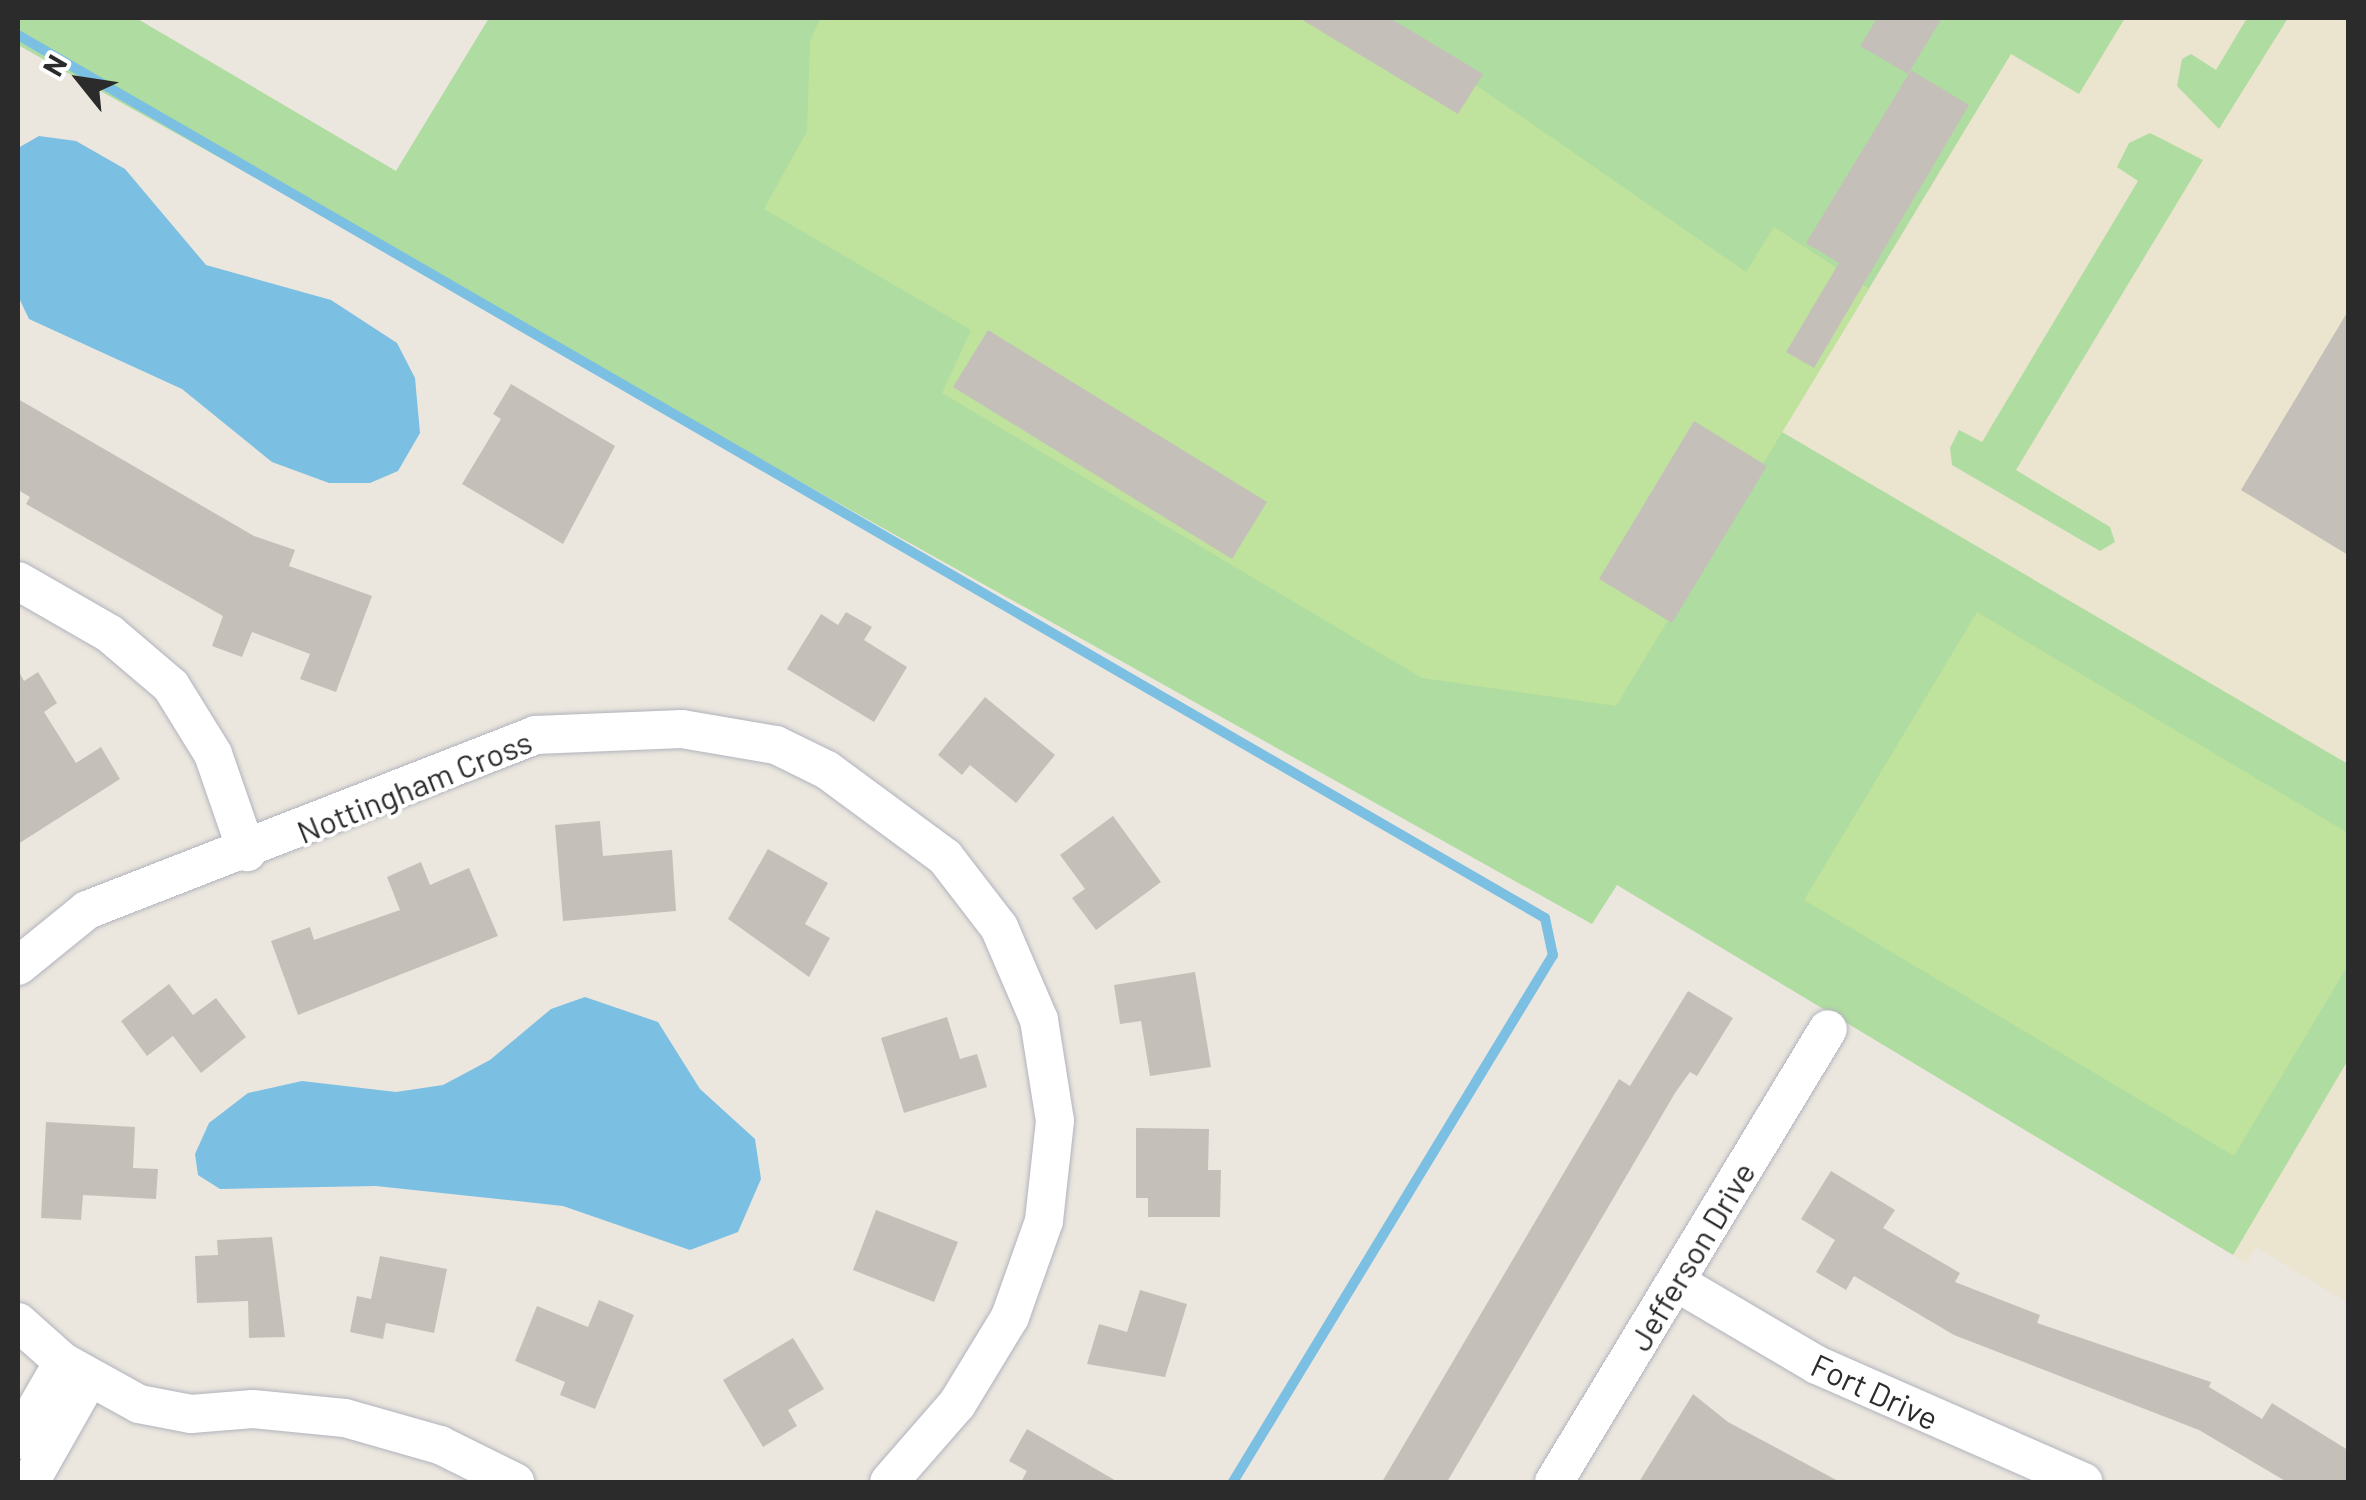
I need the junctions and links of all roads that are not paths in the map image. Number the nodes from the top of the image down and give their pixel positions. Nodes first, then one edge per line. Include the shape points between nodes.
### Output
1 (18, 581) edge
2 (247, 852) junction
3 (18, 966) edge
4 (1828, 1029) dead end
5 (1676, 1282) junction
6 (18, 1322) edge
7 (76, 1370) junction
8 (18, 1440) edge
9 (30, 1482) edge
10 (515, 1482) edge
11 (889, 1482) edge
12 (1554, 1482) edge
13 (2084, 1482) edge

1 - 2 street via 110,634 171,686 213,754
2 - 3 street, Nottingham Cross via 87,910
2 - 11 street, Nottingham Cross via 535,736 633,727 776,745 873,799 946,858 999,927 1039,1020 1053,1104 1053,1171 1035,1254 1010,1316 957,1404
4 - 5 street, Jefferson Drive
5 - 12 street, Jefferson Drive
5 - 13 street, Fort Drive via 1816,1365
6 - 7 street
7 - 8 street
7 - 9 street
7 - 10 street via 139,1404 191,1414 254,1408 345,1418 440,1445

